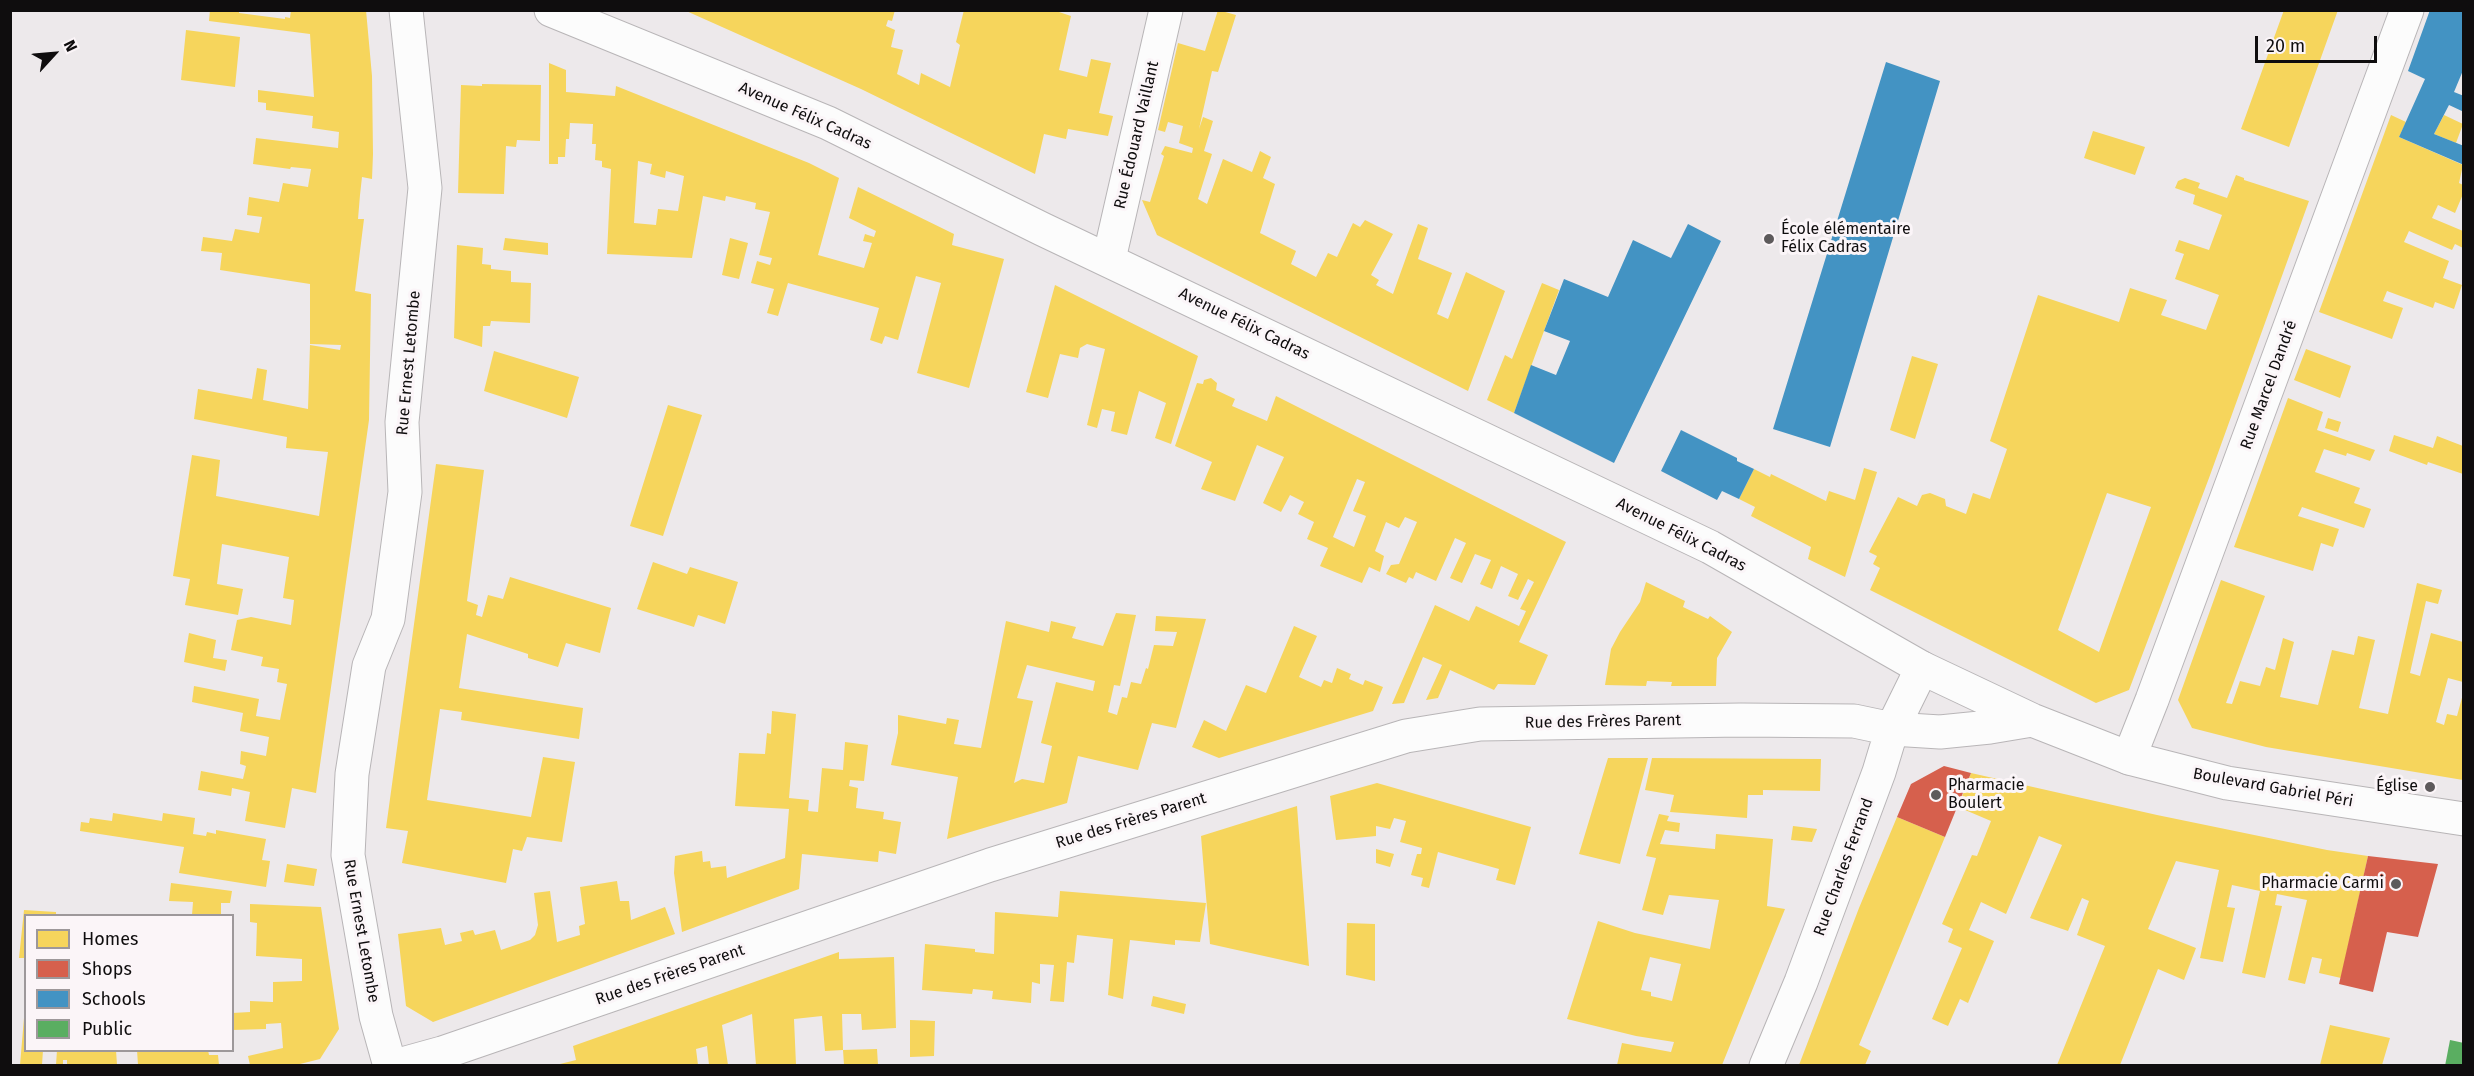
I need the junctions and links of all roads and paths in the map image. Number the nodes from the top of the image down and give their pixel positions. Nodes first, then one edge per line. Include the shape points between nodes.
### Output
1 (406, 10) edge
2 (551, 10) edge
3 (1166, 10) edge
4 (2407, 10) edge
5 (1109, 259) junction
6 (1922, 668) junction
7 (2032, 720) junction
8 (1892, 729) junction
9 (2129, 758) junction
10 (2463, 819) edge
11 (390, 1065) edge
12 (395, 1065) edge
13 (1766, 1065) edge

1 - 11 street, Rue Ernest Letombe via 425,188 402,422 405,492 388,619 369,666 352,774 348,855 371,994
2 - 5 street, Avenue Félix Cadras via 828,123
3 - 5 street, Rue Édouard Vaillant
4 - 9 street, Rue Marcel Dandré
5 - 6 street, Avenue Félix Cadras via 1710,547
6 - 7 street, Boulevard Gabriel Péri
6 - 8 street, Rue Charles Ferrand
7 - 8 street, Rue des Frères Parent via 1940,732
7 - 9 street, Boulevard Gabriel Péri
8 - 12 street, Rue des Frères Parent via 1854,721 1729,720 1480,724 1407,736 990,865 433,1056
8 - 13 street, Rue Charles Ferrand via 1801,982
9 - 10 street, Boulevard Gabriel Péri via 2227,783

